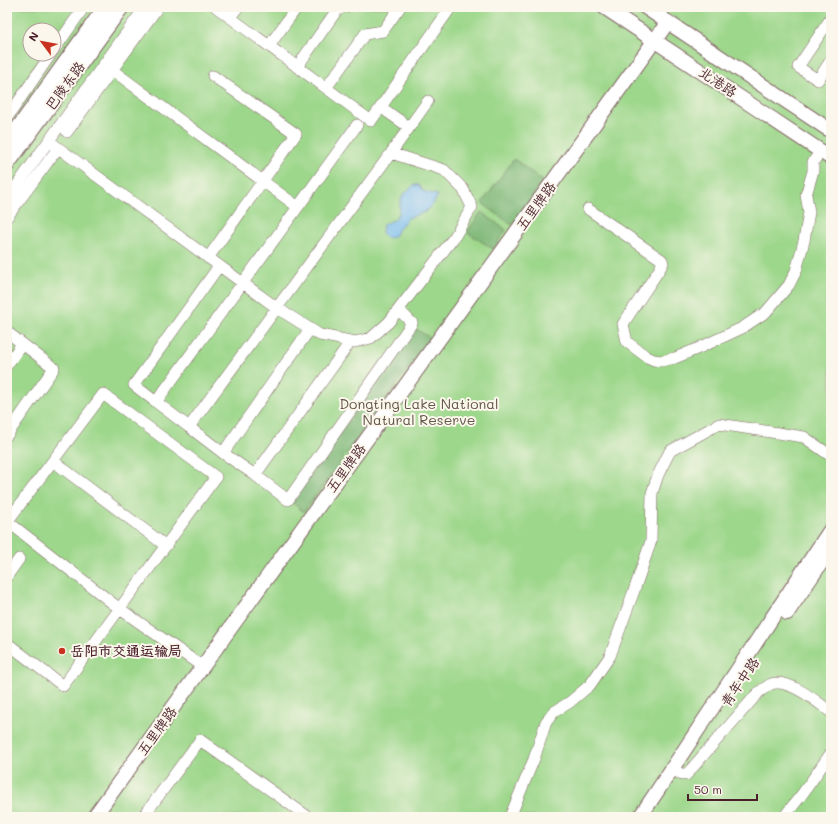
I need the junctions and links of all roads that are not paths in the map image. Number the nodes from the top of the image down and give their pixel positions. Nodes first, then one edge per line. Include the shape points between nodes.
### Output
1 (84, 7) edge
2 (106, 7) edge
3 (122, 7) edge
4 (145, 7) edge
5 (158, 7) edge
6 (216, 7) edge
7 (238, 7) edge
8 (297, 7) edge
9 (345, 7) edge
10 (400, 7) edge
11 (451, 7) edge
12 (604, 7) edge
13 (645, 7) edge
14 (230, 17) junction
15 (831, 18) edge
16 (671, 25) junction
17 (62, 39) edge
18 (658, 43) junction
19 (269, 46) junction
20 (831, 60) edge
21 (46, 62) edge
22 (104, 64) junction
23 (297, 67) junction
24 (213, 76) dead end
25 (326, 88) junction
26 (428, 101) dead end
27 (386, 112) dead end
28 (7, 118) edge
29 (357, 125) dead end
30 (409, 127) junction
31 (831, 130) edge
32 (67, 132) dead end
33 (7, 142) edge
34 (53, 144) junction
35 (391, 153) junction
36 (826, 154) edge
37 (7, 165) edge
38 (263, 181) junction
39 (7, 199) edge
40 (298, 207) junction
41 (588, 209) dead end
42 (7, 217) edge
43 (208, 258) junction
44 (219, 266) junction
45 (242, 283) junction
46 (277, 308) junction
47 (399, 310) junction
48 (310, 329) junction
49 (7, 332) edge
50 (351, 341) junction
51 (22, 344) junction
52 (7, 365) edge
53 (156, 402) junction
54 (189, 427) junction
55 (7, 435) edge
56 (223, 452) junction
57 (831, 456) edge
58 (53, 460) junction
59 (255, 475) junction
60 (7, 522) edge
61 (831, 529) edge
62 (166, 546) junction
63 (831, 548) edge
64 (19, 560) dead end
65 (7, 576) edge
66 (120, 609) junction
67 (7, 643) edge
68 (203, 667) junction
69 (831, 712) edge
70 (831, 753) edge
71 (679, 773) junction
72 (305, 816) edge
73 (94, 817) edge
74 (104, 817) edge
75 (143, 817) edge
76 (510, 817) edge
77 (640, 817) edge
78 (649, 817) edge
79 (784, 817) edge

1 - 17 street
2 - 33 main road, 巴陵东路
3 - 37 main road, 巴陵东路
4 - 22 street
5 - 32 street
6 - 14 street
7 - 14 street
8 - 19 street
9 - 23 street via 336,10
10 - 25 street via 383,31 365,34
11 - 25 street via 371,121
12 - 18 main road, 北港路
13 - 16 main road, 北港路
14 - 19 street
15 - 20 street via 798,67 818,80
16 - 18 main road, 五里牌路
16 - 31 main road, 北港路
18 - 36 main road, 北港路
18 - 68 main road, 五里牌路
18 - 74 main road, 五里牌路
19 - 23 street
21 - 28 street
22 - 34 street
22 - 38 street
23 - 25 street
24 - 38 street via 296,134
26 - 30 street
27 - 30 street
29 - 40 street
30 - 35 street
34 - 39 street
34 - 42 street
34 - 43 street
35 - 46 street
35 - 47 street via 444,170 463,189 472,207 455,236
36 - 41 street via 813,162 806,195 809,212 804,241 796,271 789,285 766,312 748,324 676,358 661,361 647,358 627,342 623,324 663,264 662,260
38 - 40 street
38 - 43 street
40 - 45 street
43 - 44 street
44 - 45 street
44 - 53 street via 134,386
45 - 46 street
45 - 53 street
46 - 48 street
46 - 54 street
47 - 50 street via 371,338
47 - 59 street via 412,323 288,500
48 - 50 street via 320,335
48 - 56 street
49 - 51 street
50 - 59 street
51 - 52 street
51 - 55 street via 54,368
53 - 54 street
54 - 56 street
56 - 59 street
57 - 76 street via 804,437 719,424 670,451 652,493 651,541 610,656 590,685 554,712 546,722
58 - 60 street
58 - 62 street
58 - 62 street via 103,394 216,477
60 - 66 street
61 - 77 main road
62 - 66 street
63 - 71 main road, 青年中路
64 - 65 street
66 - 67 street via 63,686
66 - 68 street
68 - 73 main road, 五里牌路
69 - 71 street via 786,684 772,684 758,693 686,775
70 - 79 street
71 - 78 main road, 青年中路
72 - 75 street via 200,740

